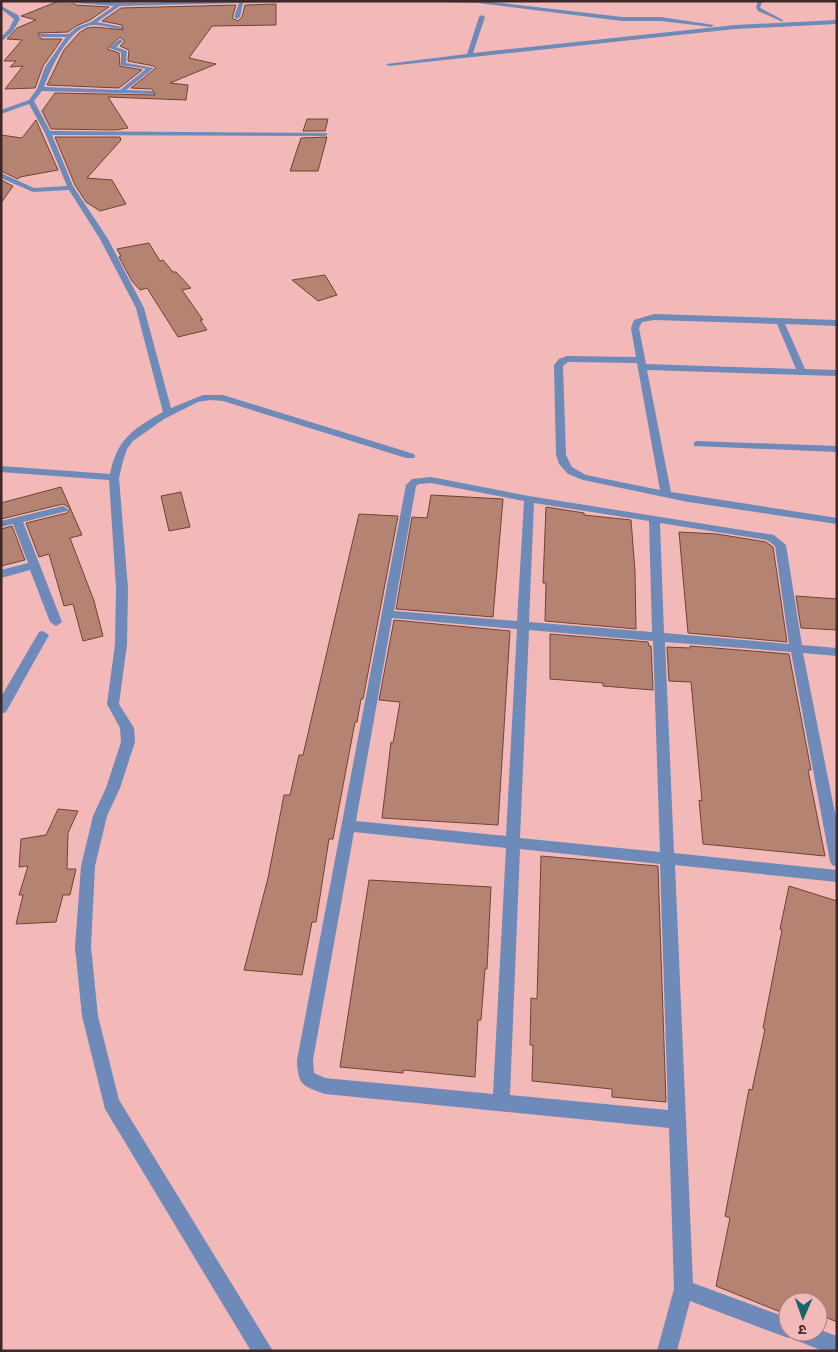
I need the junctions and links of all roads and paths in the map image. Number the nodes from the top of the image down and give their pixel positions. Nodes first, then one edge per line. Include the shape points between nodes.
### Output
1 (5, 1) edge
2 (325, 1) edge
3 (405, 1) edge
4 (760, 1) edge
5 (76, 2) edge
6 (179, 2) edge
7 (237, 2) edge
8 (304, 2) edge
9 (1, 3) edge
10 (119, 5) junction
11 (1, 7) edge
12 (237, 17) dead end
13 (482, 17) dead end
14 (837, 17) edge
15 (781, 21) junction
16 (837, 22) edge
17 (93, 23) junction
18 (747, 26) junction
19 (735, 27) junction
20 (120, 28) dead end
21 (41, 35) dead end
22 (70, 36) junction
23 (1, 40) edge
24 (120, 41) dead end
25 (469, 56) junction
26 (389, 64) dead end
27 (40, 89) junction
28 (123, 90) junction
29 (152, 92) dead end
30 (31, 101) junction
31 (1, 112) edge
32 (48, 133) junction
33 (325, 134) dead end
34 (1, 175) edge
35 (71, 188) junction
36 (780, 321) junction
37 (837, 323) edge
38 (641, 364) junction
39 (802, 372) junction
40 (837, 374) edge
41 (168, 413) junction
42 (697, 444) dead end
43 (837, 449) edge
44 (410, 456) dead end
45 (1, 469) edge
46 (114, 478) junction
47 (666, 494) junction
48 (529, 499) junction
49 (63, 509) dead end
50 (654, 519) junction
51 (17, 520) junction
52 (837, 521) edge
53 (1, 524) edge
54 (34, 565) junction
55 (1, 574) edge
56 (387, 614) junction
57 (56, 622) dead end
58 (523, 626) junction
59 (43, 635) dead end
60 (658, 637) junction
61 (796, 648) junction
62 (837, 652) edge
63 (1, 709) edge
64 (348, 826) junction
65 (513, 843) junction
66 (667, 859) junction
67 (837, 861) edge
68 (837, 876) edge
69 (501, 1103) junction
70 (677, 1120) junction
71 (684, 1289) junction
72 (778, 1324) edge
73 (263, 1351) edge
74 (667, 1351) edge

1 - 9 street
2 - 8 street
3 - 19 street via 478,2 615,18
4 - 15 street via 760,10
5 - 10 street
6 - 7 street
6 - 10 street
7 - 8 street
7 - 12 street
10 - 17 street
11 - 23 street via 17,19 12,30
13 - 25 street
14 - 15 street
15 - 18 street
16 - 18 street
17 - 20 street
17 - 22 street via 78,28
18 - 19 street
19 - 25 street
21 - 22 street
22 - 27 street via 48,67
24 - 28 street via 112,48 124,52 123,64 151,68
25 - 26 street
27 - 28 street
27 - 30 street
28 - 29 street
30 - 31 street
30 - 32 street
32 - 33 street
32 - 35 street
34 - 35 street via 33,190
35 - 41 street via 104,239 140,308
36 - 37 street
36 - 38 street via 654,317 638,320 635,328
36 - 39 street
38 - 39 street
38 - 47 street
38 - 47 street via 567,359 560,362 561,455 565,468 572,473
39 - 40 street
41 - 44 street via 198,399 222,398
41 - 46 street via 138,433 122,449
42 - 43 street
45 - 46 street
46 - 73 street via 122,588 121,644 113,704 127,728 128,742 100,816 88,866 83,947 90,1016 111,1103
47 - 52 street
48 - 50 street
48 - 56 street via 432,480 416,481 411,485
48 - 58 street
49 - 51 street
50 - 60 street
50 - 61 street via 766,536 779,542
51 - 53 street
51 - 54 street
54 - 55 street
54 - 57 street
56 - 58 street
56 - 64 street
58 - 60 street
58 - 65 street
59 - 63 street
60 - 61 street
60 - 66 street
61 - 62 street
61 - 67 street
64 - 65 street
64 - 69 street via 305,1060 306,1077 325,1086
65 - 66 street
65 - 69 street
66 - 68 street
66 - 70 street
69 - 70 street
70 - 71 street
71 - 72 street
71 - 74 street

